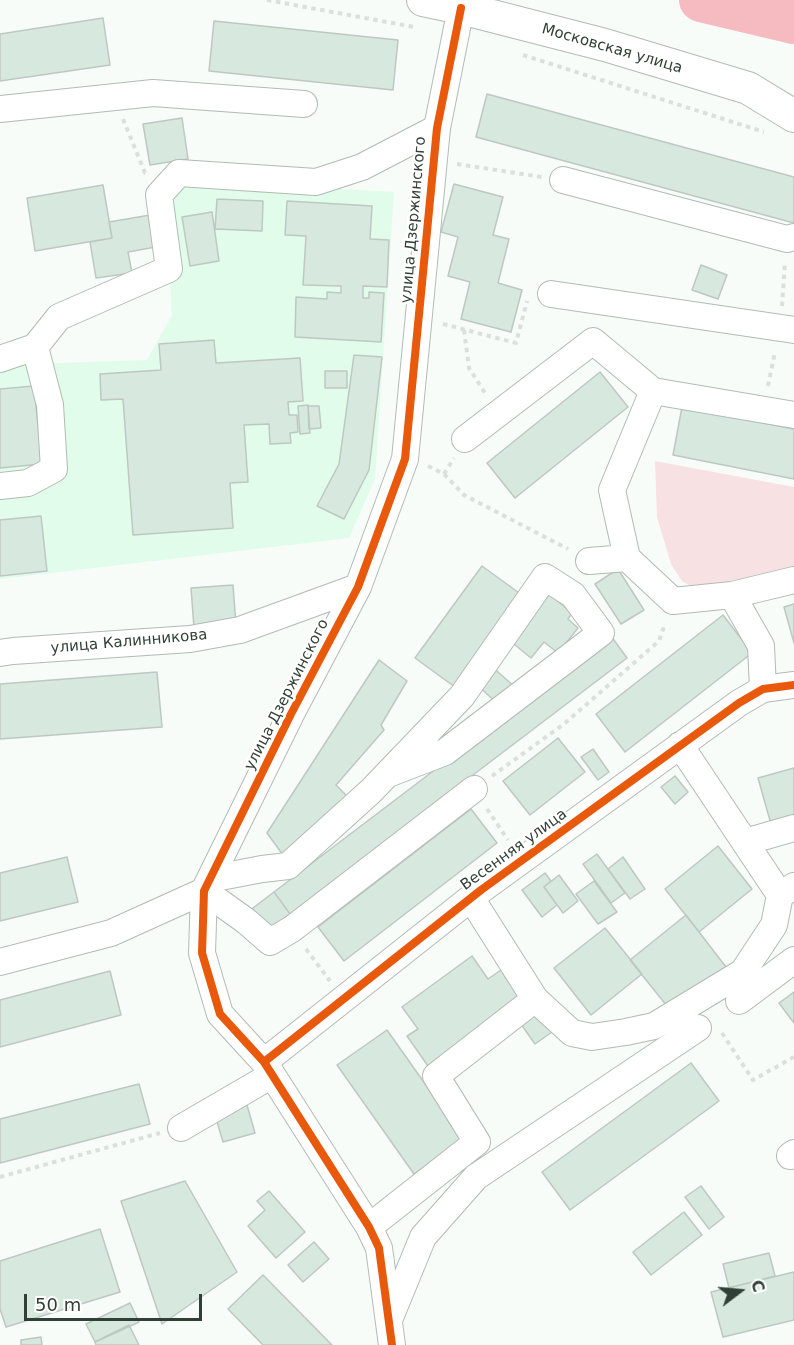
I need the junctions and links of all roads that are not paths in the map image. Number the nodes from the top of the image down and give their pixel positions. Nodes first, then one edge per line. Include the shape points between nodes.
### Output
1 (423, 0) edge
2 (457, 21) junction
3 (304, 104) dead end
4 (0, 109) edge
5 (783, 126) edge
6 (437, 128) junction
7 (563, 180) road end
8 (794, 237) edge
9 (551, 294) road end
10 (794, 330) edge
11 (35, 347) junction
12 (0, 359) edge
13 (653, 391) junction
14 (794, 415) edge
15 (465, 439) dead end
16 (0, 486) edge
17 (627, 558) junction
18 (589, 561) road end
19 (794, 580) edge
20 (358, 587) junction
21 (732, 595) junction
22 (0, 653) edge
23 (794, 685) edge
24 (763, 689) junction
25 (680, 745) junction
26 (388, 774) junction
27 (474, 789) road end
28 (794, 828) edge
29 (744, 842) junction
30 (207, 885) junction
31 (787, 890) edge
32 (471, 898) junction
33 (794, 960) edge
34 (0, 962) edge
35 (535, 999) junction
36 (739, 1001) dead end
37 (708, 1028) road end
38 (268, 1069) junction
39 (181, 1128) road end
40 (369, 1227) junction
41 (389, 1320) junction
42 (392, 1345) edge

1 - 2 main road, Московская улица
2 - 5 main road, Московская улица via 605,45 748,88
2 - 6 street, улица Дзержинского
3 - 4 street via 153,93
6 - 11 street via 362,167 316,182 179,173 159,195 169,269 60,317
6 - 20 street, улица Дзержинского via 405,459
7 - 8 street via 787,239
9 - 10 street
11 - 12 street
11 - 16 street via 50,405 54,470 28,483
13 - 14 street
13 - 15 street via 593,341
13 - 17 street via 612,490
17 - 18 street
17 - 21 street via 673,601
19 - 21 street
20 - 22 street, улица Калинникова via 240,630 190,639
20 - 30 street, улица Дзержинского
21 - 24 street via 761,646
23 - 24 street, Весенняя улица
24 - 25 street, Весенняя улица
25 - 29 street
25 - 32 street, Весенняя улица
26 - 26 street via 462,696 545,577 573,595 601,633 445,752
26 - 30 street via 288,866 262,869
27 - 30 street via 270,942
28 - 29 street
29 - 31 street
30 - 34 street via 111,933
30 - 38 street, улица Дзержинского via 202,953 220,1014
31 - 35 street via 774,925 743,972 654,1026 592,1037 572,1033
32 - 35 street
32 - 38 street, Весенняя улица via 344,998
33 - 36 street
35 - 40 street via 436,1076 477,1142
37 - 41 street via 476,1177 423,1237
38 - 39 street, Весенняя улица
38 - 40 street, улица Дзержинского
40 - 41 street, улица Дзержинского via 379,1248
41 - 42 street, улица Дзержинского

